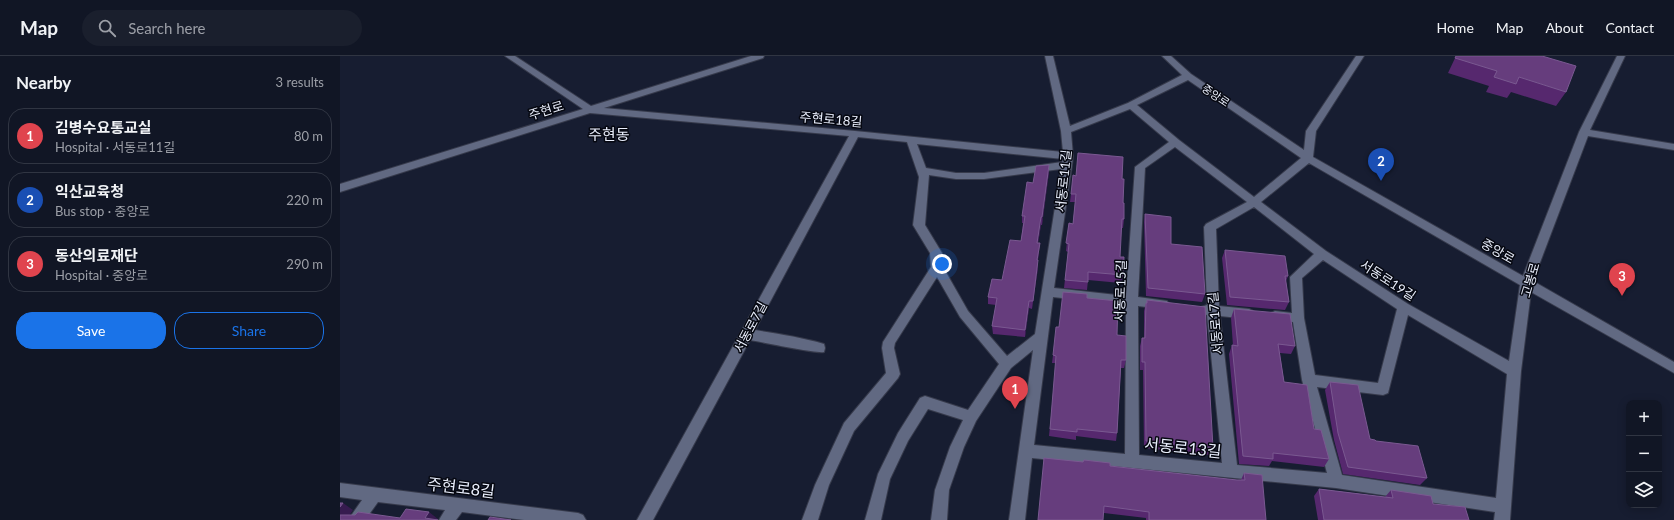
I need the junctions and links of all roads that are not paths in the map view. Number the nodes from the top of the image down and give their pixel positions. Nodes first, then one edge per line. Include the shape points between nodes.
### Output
1 (509, 56) edge
2 (760, 56) edge
3 (1049, 56) edge
4 (1166, 56) edge
5 (1360, 56) edge
6 (1621, 56) edge
7 (751, 58) edge
8 (1188, 76) junction
9 (1131, 105) junction
10 (591, 110) junction
11 (1066, 131) junction
12 (1584, 132) junction
13 (855, 134) junction
14 (910, 140) junction
15 (1175, 142) junction
16 (1674, 147) edge
17 (1308, 158) junction
18 (1067, 161) junction
19 (922, 171) junction
20 (340, 188) edge
21 (1255, 202) junction
22 (1322, 254) junction
23 (937, 267) junction
24 (1526, 283) junction
25 (1048, 292) junction
26 (1132, 300) junction
27 (1176, 306) edge
28 (1404, 307) junction
29 (1191, 308) edge
30 (1213, 311) junction
31 (1298, 318) junction
32 (746, 334) junction
33 (1041, 336) junction
34 (819, 348) dead end
35 (1006, 364) junction
36 (1674, 368) edge
37 (1514, 371) junction
38 (1309, 380) junction
39 (971, 417) junction
40 (1025, 451) junction
41 (1132, 460) junction
42 (1230, 470) junction
43 (1336, 481) junction
44 (340, 490) edge
45 (374, 495) junction
46 (458, 504) junction
47 (1503, 513) edge
48 (356, 520) edge
49 (448, 520) edge
50 (569, 520) edge
51 (645, 520) edge
52 (810, 520) edge
53 (873, 520) edge
54 (939, 520) edge
55 (1017, 520) edge

1 - 10 street
2 - 7 street, 주현로
3 - 11 street
4 - 8 street, 중앙로
5 - 17 street via 1311,131
6 - 12 street, 고봉로
7 - 10 street, 주현로
8 - 9 street, 서동로11길
8 - 17 street, 중앙로
9 - 11 street, 서동로11길
9 - 15 street, 서동로19길
10 - 13 street, 주현로18길
10 - 20 street, 주현로
11 - 18 street, 서동로11길
12 - 16 street
12 - 24 street, 고봉로
13 - 14 street, 주현로18길
13 - 32 street, 서동로7길
14 - 18 street, 주현로18길
14 - 19 street
15 - 21 street, 서동로19길
15 - 26 street, 서동로15길 via 1140,167
17 - 21 street
17 - 24 street, 중앙로
18 - 19 street via 984,176 956,176
18 - 25 street, 서동로11길
19 - 23 street via 924,177 919,225 936,253
21 - 22 street, 서동로19길
21 - 30 street, 서동로17길 via 1210,227
22 - 28 street, 서동로19길
22 - 31 street via 1296,277
23 - 35 street via 964,314
23 - 52 street via 890,342 888,348 893,374 849,427 822,485
24 - 36 street, 중앙로
24 - 37 street, 고봉로
25 - 26 street
25 - 33 street, 서동로11길
26 - 27 street
26 - 41 street, 서동로15길
28 - 37 street, 서동로19길
28 - 38 street via 1383,389
29 - 30 street
30 - 31 street
30 - 42 street, 서동로17길
31 - 38 street
32 - 34 street
32 - 51 street, 서동로7길
33 - 35 street
33 - 40 street, 서동로11길
35 - 39 street
37 - 47 street, 고봉로
38 - 43 street
39 - 53 street via 925,402 903,437 883,479
39 - 54 street via 942,490
40 - 41 street, 서동로13길
40 - 55 street, 서동로11길
41 - 42 street, 서동로13길
42 - 43 street, 서동로13길
43 - 47 street, 서동로13길
44 - 45 street, 주현로8길
45 - 46 street, 주현로8길
45 - 48 street
46 - 49 street
46 - 50 street, 주현로8길

